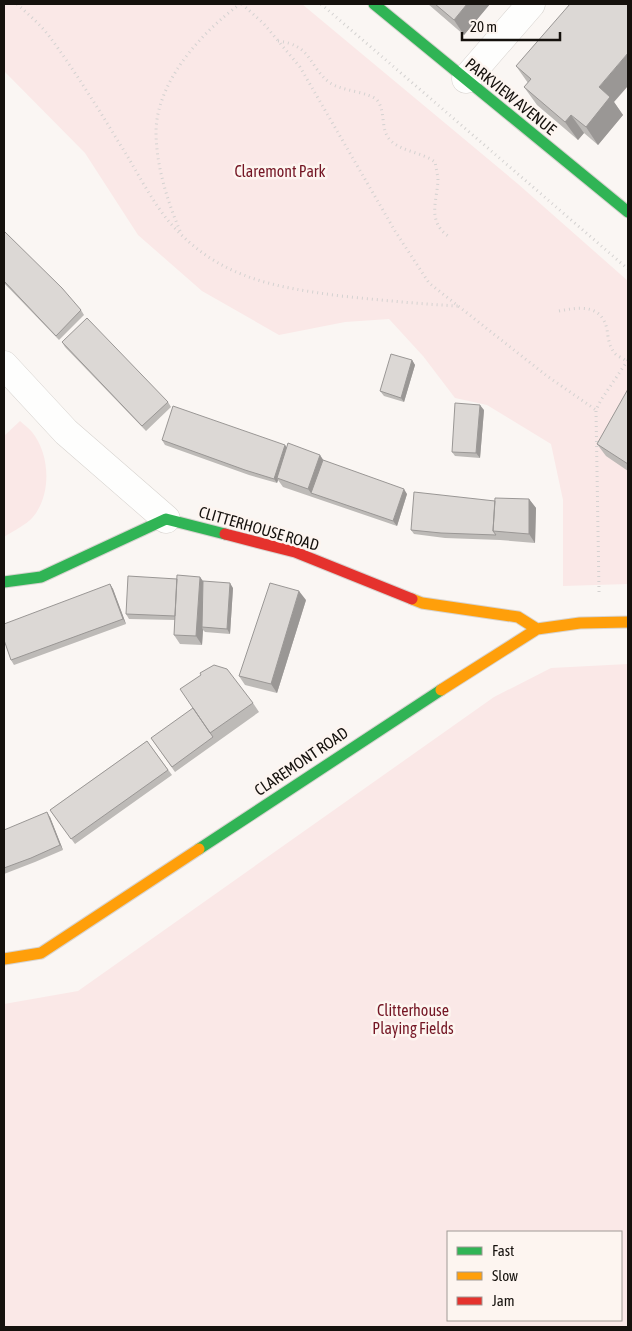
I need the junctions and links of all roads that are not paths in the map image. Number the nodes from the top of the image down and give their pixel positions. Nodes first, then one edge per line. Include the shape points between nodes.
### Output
1 (374, 4) edge
2 (531, 4) edge
3 (466, 79) junction
4 (628, 212) edge
5 (4, 364) edge
6 (166, 519) junction
7 (4, 582) edge
8 (628, 622) edge
9 (537, 629) junction
10 (4, 959) edge

1 - 3 street, PARKVIEW AVENUE
2 - 3 street
3 - 4 street, PARKVIEW AVENUE
5 - 6 street via 66,432
6 - 7 street via 41,577
6 - 9 street, CLITTERHOUSE ROAD via 295,552 422,603 518,618
8 - 9 street, CLAREMONT ROAD via 580,623
9 - 10 street, CLAREMONT ROAD via 41,953

